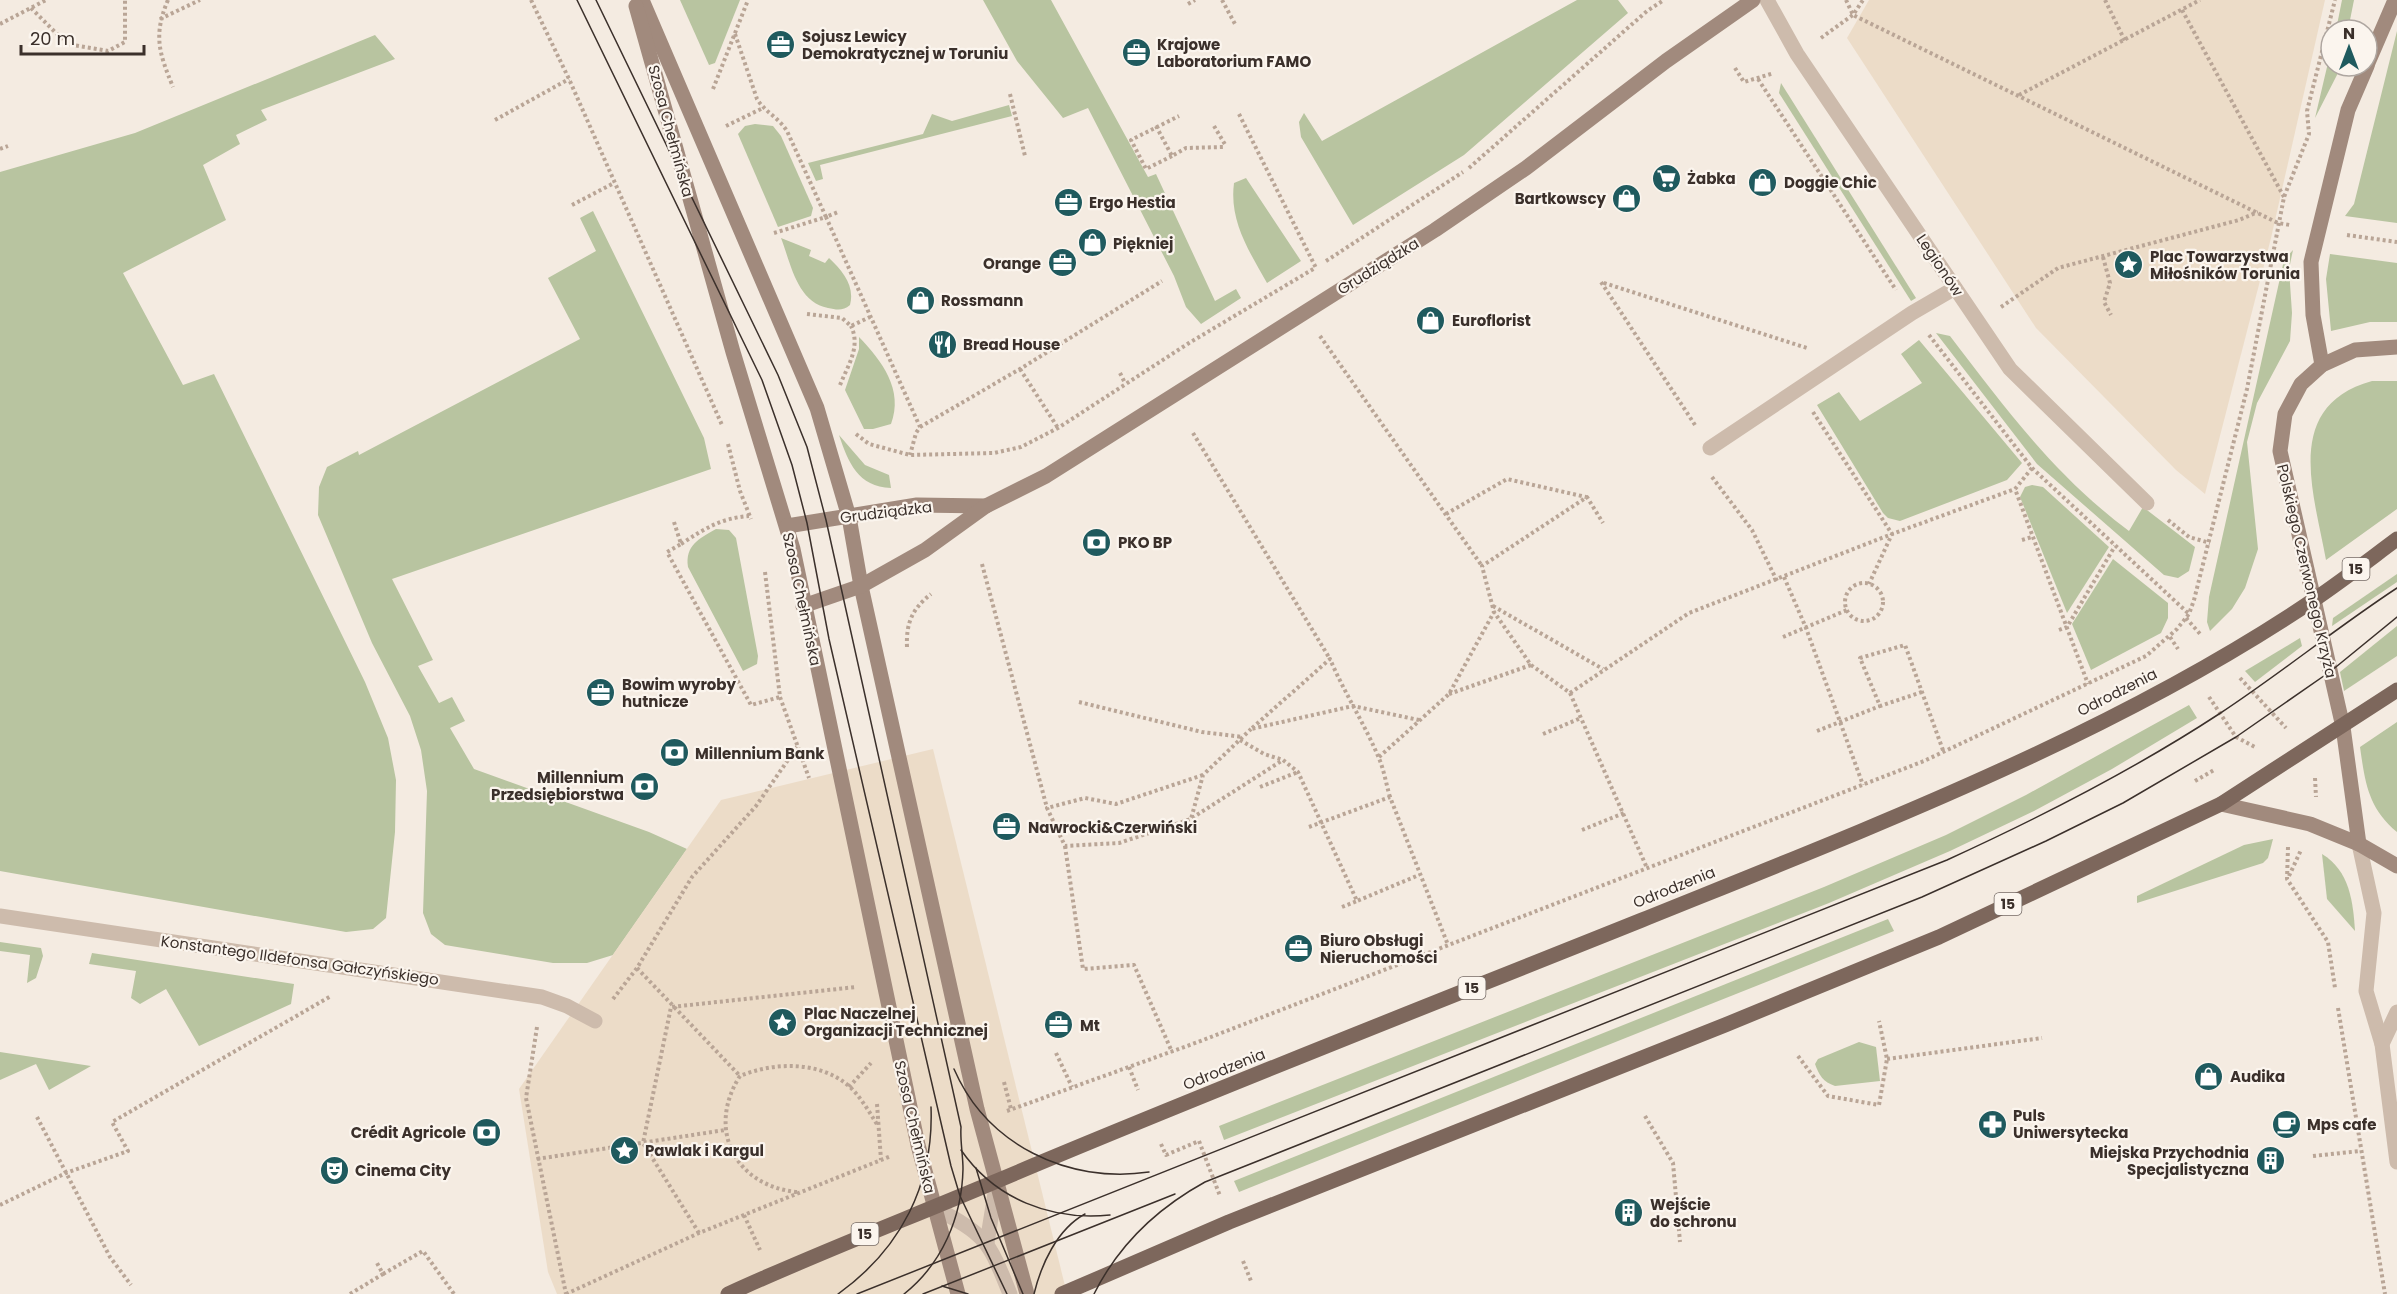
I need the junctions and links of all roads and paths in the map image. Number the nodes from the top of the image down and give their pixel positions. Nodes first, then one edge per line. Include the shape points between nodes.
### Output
1 (46, 0) edge
2 (125, 0) edge
3 (168, 0) edge
4 (200, 0) edge
5 (531, 0) edge
6 (634, 0) edge
7 (642, 0) edge
8 (748, 0) edge
9 (1195, 0) edge
10 (1222, 0) edge
11 (1664, 0) edge
12 (1753, 0) edge
13 (1767, 0) edge
14 (1846, 0) edge
15 (1863, 0) edge
16 (2106, 0) edge
17 (2200, 0) edge
18 (2334, 0) edge
19 (2395, 0) edge
20 (1188, 3) dead end
21 (31, 8) junction
22 (2182, 10) junction
23 (1230, 13) dead end
24 (1853, 15) junction
25 (159, 19) junction
26 (0, 24) edge
27 (1235, 24) dead end
28 (735, 34) junction
29 (2379, 37) edge
30 (2125, 40) junction
31 (1813, 43) dead end
32 (1736, 68) dead end
33 (1775, 73) dead end
34 (2362, 78) edge
35 (569, 79) junction
36 (1758, 79) junction
37 (173, 87) dead end
38 (712, 92) dead end
39 (1010, 94) dead end
40 (2018, 95) junction
41 (763, 108) junction
42 (1239, 114) dead end
43 (1179, 116) dead end
44 (495, 120) dead end
45 (1156, 126) junction
46 (1214, 126) dead end
47 (720, 129) dead end
48 (8, 146) dead end
49 (0, 149) edge
50 (1025, 156) dead end
51 (1172, 156) junction
52 (614, 182) junction
53 (2284, 197) junction
54 (572, 205) dead end
55 (838, 212) dead end
56 (2258, 212) junction
57 (826, 217) junction
58 (2278, 223) junction
59 (2295, 226) dead end
60 (775, 233) dead end
61 (2344, 235) dead end
62 (2397, 242) edge
63 (2103, 257) junction
64 (1316, 268) junction
65 (1162, 281) dead end
66 (1955, 288) junction
67 (2025, 291) dead end
68 (1304, 313) junction
69 (1912, 313) junction
70 (812, 314) dead end
71 (2111, 315) dead end
72 (870, 317) junction
73 (851, 326) junction
74 (2397, 347) edge
75 (1817, 351) dead end
76 (2322, 365) junction
77 (1020, 369) junction
78 (1120, 373) dead end
79 (842, 380) dead end
80 (1125, 383) junction
81 (1799, 390) junction
82 (723, 426) dead end
83 (852, 427) dead end
84 (920, 427) junction
85 (1058, 428) junction
86 (1193, 433) dead end
87 (726, 437) dead end
88 (1710, 448) joint
89 (910, 454) junction
90 (2032, 468) junction
91 (1711, 476) dead end
92 (2015, 489) junction
93 (1587, 497) junction
94 (2147, 503) joint
95 (987, 506) junction
96 (1446, 514) junction
97 (749, 516) junction
98 (849, 517) junction
99 (674, 522) dead end
100 (753, 523) dead end
101 (1603, 523) dead end
102 (787, 526) junction
103 (1892, 534) junction
104 (2032, 537) junction
105 (2397, 538) edge
106 (2022, 540) dead end
107 (2210, 543) junction
108 (681, 544) junction
109 (2115, 546) junction
110 (764, 561) dead end
111 (982, 564) dead end
112 (1482, 566) junction
113 (1784, 577) junction
114 (1777, 581) junction
115 (1869, 584) junction
116 (861, 586) junction
117 (931, 594) dead end
118 (2315, 599) junction
119 (1493, 605) junction
120 (803, 606) junction
121 (1847, 610) junction
122 (1494, 612) junction
123 (2188, 616) junction
124 (2067, 627) junction
125 (1806, 628) junction
126 (2059, 630) dead end
127 (1783, 637) dead end
128 (2170, 637) junction
129 (2206, 639) dead end
130 (908, 653) dead end
131 (2180, 654) dead end
132 (1330, 659) junction
133 (1531, 664) junction
134 (1603, 669) junction
135 (2237, 675) dead end
136 (2088, 684) junction
137 (2397, 690) edge
138 (1922, 692) junction
139 (2205, 692) dead end
140 (1570, 693) junction
141 (1449, 694) junction
142 (1079, 702) dead end
143 (1353, 706) junction
144 (1880, 706) junction
145 (1581, 718) junction
146 (1419, 720) junction
147 (1841, 723) junction
148 (2343, 727) junction
149 (1251, 729) junction
150 (1817, 731) dead end
151 (1543, 734) dead end
152 (2292, 734) dead end
153 (1242, 739) junction
154 (798, 746) dead end
155 (2259, 748) dead end
156 (1944, 753) junction
157 (1379, 757) junction
158 (1283, 760) junction
159 (1298, 772) junction
160 (2313, 772) dead end
161 (1203, 775) junction
162 (1863, 785) junction
163 (1260, 787) dead end
164 (1390, 797) junction
165 (2316, 801) dead end
166 (2221, 804) junction
167 (1047, 808) junction
168 (1624, 813) junction
169 (1191, 819) junction
170 (1320, 824) junction
171 (1309, 827) dead end
172 (1582, 830) dead end
173 (2288, 836) dead end
174 (2306, 841) dead end
175 (2359, 844) junction
176 (1065, 846) junction
177 (2397, 866) edge
178 (1647, 868) junction
179 (1419, 875) junction
180 (2287, 879) junction
181 (1357, 901) junction
182 (1342, 907) dead end
183 (0, 916) edge
184 (1448, 945) junction
185 (637, 968) junction
186 (859, 986) dead end
187 (542, 997) junction
188 (327, 998) dead end
189 (671, 1007) junction
190 (2397, 1012) edge
191 (595, 1021) joint
192 (1879, 1021) dead end
193 (2042, 1038) dead end
194 (2382, 1044) junction
195 (1172, 1052) junction
196 (1056, 1053) dead end
197 (1798, 1056) dead end
198 (874, 1059) dead end
199 (1887, 1059) junction
200 (1129, 1067) junction
201 (740, 1076) junction
202 (849, 1087) junction
203 (1072, 1087) junction
204 (1140, 1094) dead end
205 (1645, 1116) dead end
206 (37, 1117) dead end
207 (980, 1121) junction
208 (879, 1127) dead end
209 (725, 1130) junction
210 (643, 1143) junction
211 (1161, 1144) dead end
212 (918, 1145) junction
213 (2360, 1151) junction
214 (2313, 1156) dead end
215 (537, 1159) junction
216 (2397, 1162) edge
217 (66, 1173) junction
218 (997, 1180) junction
219 (799, 1192) junction
220 (1222, 1202) dead end
221 (0, 1205) edge
222 (933, 1207) junction
223 (744, 1215) junction
224 (699, 1233) junction
225 (1680, 1242) dead end
226 (987, 1243) junction
227 (763, 1256) dead end
228 (1243, 1261) dead end
229 (377, 1263) dead end
230 (383, 1274) junction
231 (1251, 1281) dead end
232 (131, 1285) dead end
233 (350, 1294) edge
234 (454, 1294) edge
235 (566, 1294) edge
236 (728, 1294) edge
237 (958, 1294) edge
238 (1010, 1294) edge
239 (1027, 1294) edge
240 (1062, 1294) edge
241 (2385, 1294) edge

1 - 21 path
2 - 21 path via 125,42 108,51 67,44
3 - 25 path
4 - 25 path
5 - 35 path
6 - 102 street, Szosa Chełmińska
7 - 98 street, Szosa Chełmińska via 817,408
8 - 28 path
9 - 20 path
10 - 23 path
10 - 27 path
11 - 64 path via 1647,10 1471,167
12 - 68 street, Grudziądzka via 1665,61 1526,168
13 - 66 street, Legionów via 1797,54
14 - 24 path
15 - 24 path
16 - 30 path
17 - 22 path
18 - 53 path via 2307,111 2309,134
19 - 29 street
21 - 26 path
22 - 30 path
22 - 53 path
24 - 31 path
24 - 40 path
25 - 37 path via 159,54
28 - 38 path
28 - 41 path
30 - 40 path
32 - 36 path via 1744,82
33 - 36 path
34 - 76 street via 2348,110 2311,262 2313,315
35 - 44 path
35 - 52 path
36 - 69 path
39 - 50 path
40 - 56 path
41 - 47 path
41 - 57 path via 787,130
42 - 64 path
43 - 45 path
45 - 51 path
45 - 51 path via 1131,140 1146,170
46 - 51 path via 1225,146 1186,148
48 - 49 path
52 - 54 path
52 - 82 path
53 - 58 path
55 - 57 path
56 - 58 path
56 - 63 path
57 - 60 path
57 - 72 path
58 - 59 path
58 - 107 path via 2264,313
61 - 62 path
63 - 67 path via 2058,268
63 - 71 path via 2110,283 2104,302
64 - 80 path
65 - 77 path
66 - 69 street
66 - 94 street, Legionów via 2010,369
68 - 95 street, Grudziądzka via 1046,476
68 - 96 path
69 - 81 street
69 - 90 path
70 - 73 path via 842,318
72 - 73 path
72 - 84 path
73 - 79 path via 855,349
74 - 76 street, Polskiego Czerwonego Krzyża via 2355,350
75 - 88 path via 1600,282
76 - 118 street, Polskiego Czerwonego Krzyża via 2301,384 2284,414 2280,451
77 - 84 path
77 - 85 path
78 - 80 path
80 - 85 path
81 - 88 street
81 - 103 path
83 - 89 path via 869,444
84 - 89 path
85 - 89 path via 1004,452
86 - 132 path
87 - 97 path
90 - 92 path
90 - 109 path
91 - 114 path via 1752,530
92 - 103 path
92 - 104 path
93 - 96 path via 1507,479
93 - 101 path
93 - 112 path
94 - 107 path via 2190,537
95 - 98 street, Grudziądzka via 917,505
95 - 116 street, Grudziądzka via 925,550
96 - 112 path
97 - 100 path
97 - 108 path via 711,524
98 - 102 street, Grudziądzka
98 - 116 street, Szosa Chełmińska
99 - 108 path
102 - 120 street, Szosa Chełmińska
103 - 113 path
103 - 115 path
104 - 106 path
104 - 124 path
105 - 118 main road, Odrodzenia / 15
107 - 123 path
108 - 110 path via 667,552 751,705 780,697
109 - 123 path
109 - 124 path
111 - 167 path
112 - 119 path
113 - 114 path
113 - 125 path
114 - 134 path via 1689,613
115 - 121 path via 1852,588 1846,598
115 - 121 path via 1882,597 1879,615 1861,621
116 - 120 street, Grudziądzka
116 - 207 street, Szosa Chełmińska
117 - 130 path via 916,607 907,624
118 - 148 street, Polskiego Czerwonego Krzyża
118 - 218 main road, Odrodzenia / 15 via 2159,692 1946,793 1785,862
119 - 122 path
119 - 134 path
120 - 212 street, Szosa Chełmińska
121 - 125 path
122 - 133 path
122 - 141 path
123 - 128 path
123 - 129 path
124 - 126 path
124 - 136 path
125 - 127 path
125 - 147 path
128 - 131 path
128 - 136 path via 2146,656
132 - 143 path
132 - 149 path
133 - 140 path
133 - 141 path
134 - 140 path
135 - 152 path
136 - 156 path
137 - 148 main road, 15
138 - 144 path
138 - 144 path via 1905,645 1860,658
138 - 156 path
139 - 155 path via 2236,737
140 - 145 path
141 - 146 path
142 - 153 path
143 - 146 path
143 - 149 path
143 - 157 path
144 - 147 path
145 - 151 path
145 - 168 path
146 - 157 path
147 - 150 path
147 - 162 path
148 - 166 main road, 15
148 - 175 street, Polskiego Czerwonego Krzyża
149 - 153 path
153 - 158 path via 1264,754
153 - 161 path
154 - 185 path via 756,806 692,877
156 - 162 path
157 - 164 path
158 - 159 path
158 - 169 path
159 - 163 path
159 - 170 path
160 - 165 path
161 - 167 path via 1116,804 1085,798
161 - 169 path
162 - 178 path
164 - 170 path
164 - 179 path
166 - 175 street via 2310,824
166 - 240 main road, 15 via 1940,937 1229,1222
167 - 176 path
168 - 172 path
168 - 178 path
169 - 176 path via 1119,843
170 - 171 path
170 - 181 path
173 - 180 path
174 - 180 path
175 - 177 street
175 - 194 street via 2374,914 2366,991
176 - 195 path via 1083,969 1134,965
178 - 184 path
179 - 181 path
179 - 184 path
180 - 213 path via 2328,942
181 - 182 path
183 - 187 street, Konstantego Ildefonsa Gałczyńskiego
184 - 195 path
185 - 189 path
185 - 191 path
186 - 189 path
187 - 191 street, Konstantego Ildefonsa Gałczyńskiego
187 - 215 path via 526,1098
188 - 217 path via 112,1122 128,1151
189 - 201 path
189 - 210 path
190 - 194 street
192 - 199 path
193 - 199 path
194 - 216 street
195 - 200 path
196 - 203 path
197 - 199 path via 1828,1096 1879,1105
198 - 202 path
200 - 203 path
200 - 204 path
201 - 202 path via 777,1065 795,1066 822,1072
201 - 209 path via 728,1100
202 - 208 path
203 - 207 path
205 - 225 path via 1673,1163
206 - 217 path
207 - 218 street, Szosa Chełmińska
209 - 210 path
209 - 219 path via 733,1153 749,1174 771,1187
210 - 215 path
210 - 224 path
211 - 220 path via 1166,1155 1199,1141
212 - 219 path
212 - 222 street, Szosa Chełmińska
213 - 214 path
213 - 241 path
215 - 235 path
217 - 221 path
217 - 232 path via 110,1257
218 - 222 main road, Odrodzenia / 15
218 - 226 street, Szosa Chełmińska
218 - 239 street, Szosa Chełmińska
219 - 223 path
222 - 226 street, Szosa Chełmińska via 976,1231
222 - 236 main road, 15
222 - 237 street, Szosa Chełmińska
223 - 224 path
223 - 227 path
224 - 235 path
226 - 238 street, Szosa Chełmińska
228 - 231 path
229 - 230 path
230 - 233 path
230 - 234 path via 423,1251

